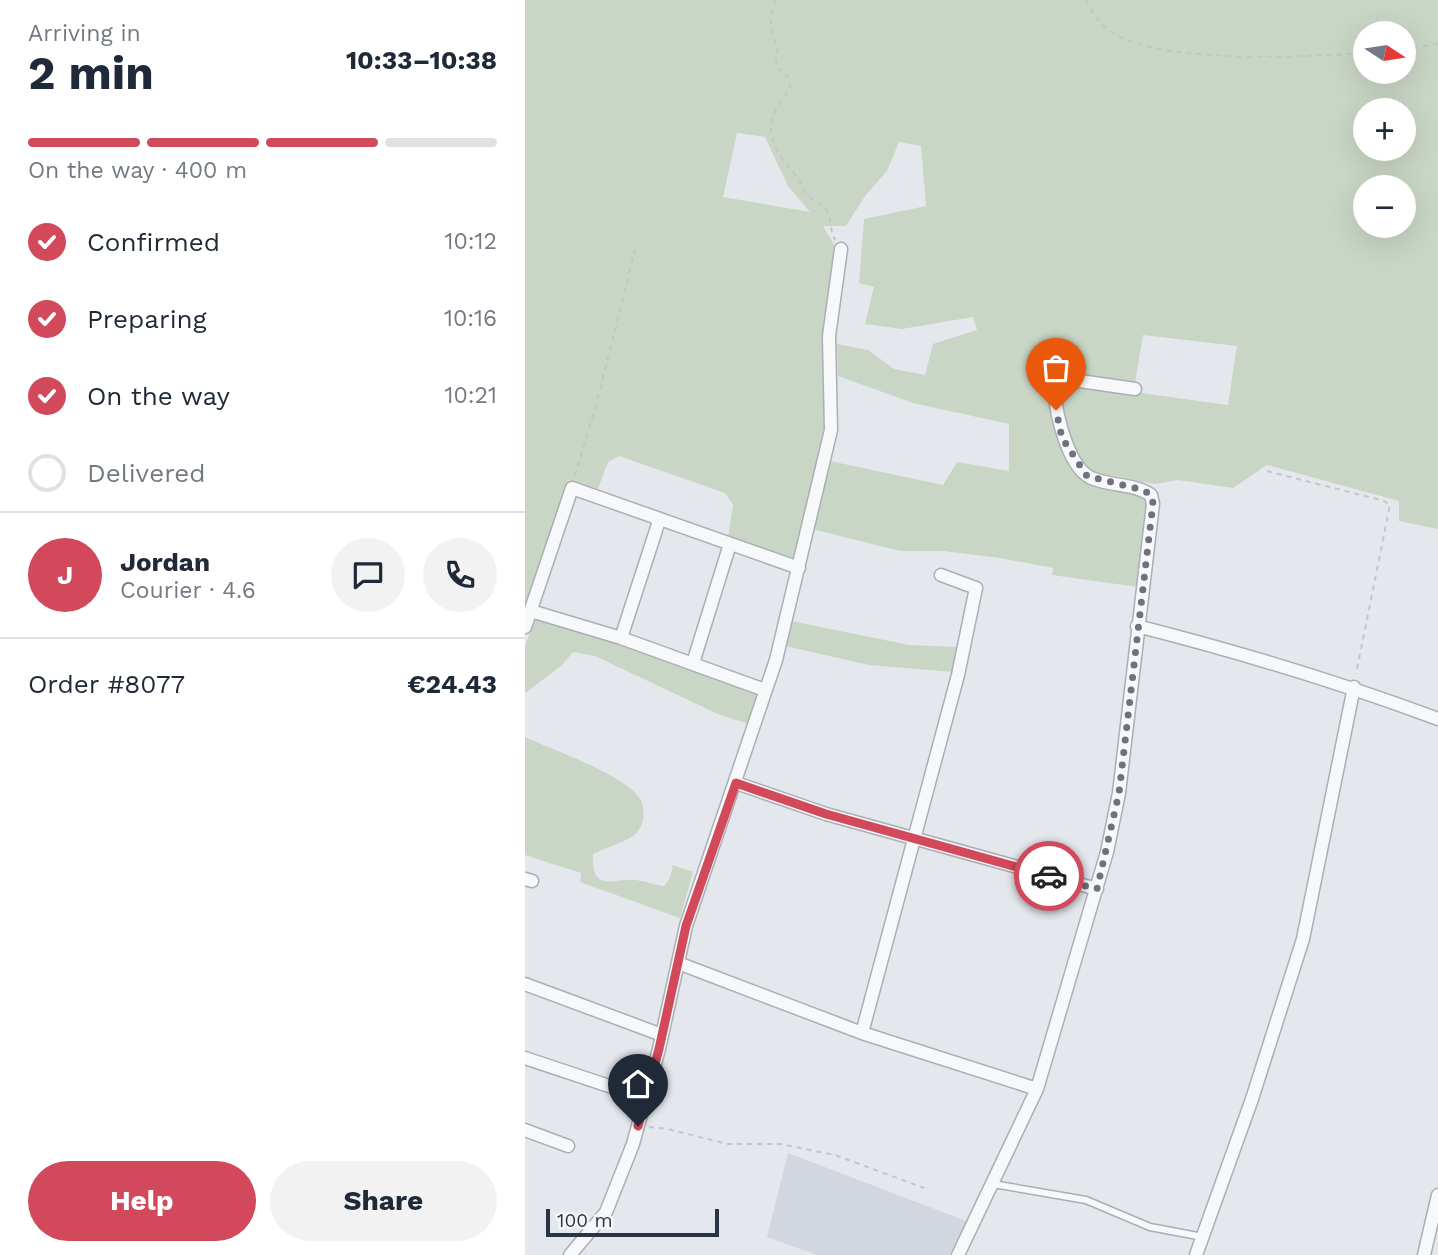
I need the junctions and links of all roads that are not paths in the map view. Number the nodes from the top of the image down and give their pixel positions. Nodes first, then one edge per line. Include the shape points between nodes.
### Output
1 (841, 249) road end
2 (1135, 389) dead end
3 (659, 521) junction
4 (730, 544) junction
5 (799, 568) junction
6 (941, 575) dead end
7 (530, 611) junction
8 (1137, 626) junction
9 (525, 627) edge
10 (621, 638) junction
11 (693, 663) junction
12 (1353, 687) junction
13 (765, 690) junction
14 (1438, 719) edge
15 (736, 783) junction
16 (913, 839) junction
17 (1097, 889) junction
18 (678, 963) junction
19 (525, 984) edge
20 (862, 1033) junction
21 (662, 1035) junction
22 (525, 1058) edge
23 (1037, 1089) junction
24 (645, 1098) junction
25 (525, 1130) edge
26 (568, 1146) dead end
27 (993, 1184) junction
28 (1438, 1195) edge
29 (1203, 1237) junction
30 (570, 1255) edge
31 (958, 1255) edge
32 (1196, 1255) edge
33 (1424, 1255) edge

1 - 5 street via 829,336 831,430
2 - 8 street via 1066,379 1054,389 1062,438 1087,476 1151,495
3 - 4 street
3 - 7 street via 572,488
3 - 10 street
4 - 5 street
4 - 11 street
5 - 13 street
6 - 16 street via 976,587 958,675
7 - 9 street
7 - 10 street
8 - 12 street
8 - 17 street via 1119,793
10 - 11 street
11 - 13 street
12 - 14 street
12 - 29 street via 1303,939
13 - 15 street
15 - 16 street
15 - 18 street via 697,892
16 - 17 street
16 - 20 street
17 - 23 street
18 - 20 street
18 - 21 street
19 - 21 street
20 - 23 street
21 - 24 street
22 - 24 street
23 - 27 street
24 - 30 street via 606,1212
25 - 26 street
27 - 29 lane via 1086,1200 1150,1227
27 - 31 street
28 - 33 street
29 - 32 street

